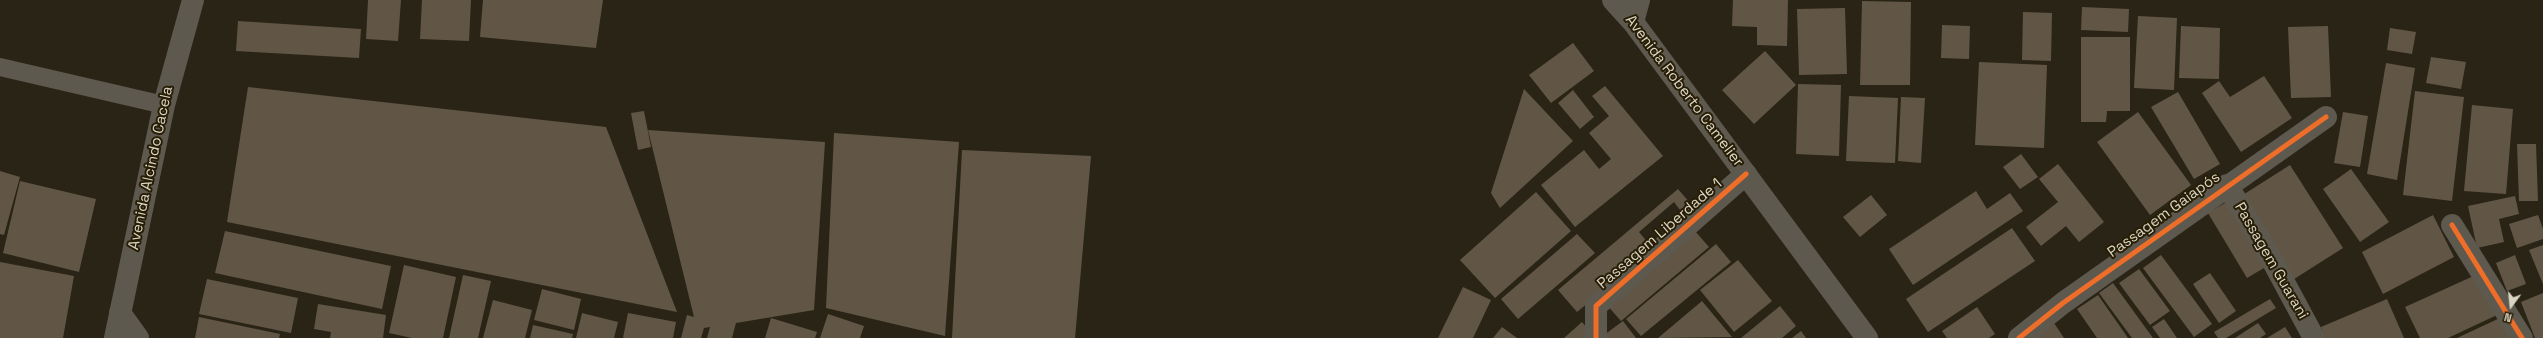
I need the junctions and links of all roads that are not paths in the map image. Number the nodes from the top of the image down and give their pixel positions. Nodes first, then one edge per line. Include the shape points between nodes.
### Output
1 (193, 0) edge
2 (1614, 0) edge
3 (1639, 0) edge
4 (1633, 22) junction
5 (0, 67) edge
6 (164, 105) junction
7 (2326, 116) dead end
8 (1746, 174) junction
9 (2227, 185) junction
10 (2452, 225) dead end
11 (120, 313) junction
12 (115, 338) edge
13 (138, 338) edge
14 (1596, 338) edge
15 (1867, 338) edge
16 (2019, 338) edge
17 (2314, 338) edge
18 (2522, 338) edge

1 - 6 street, Avenida Alcindo Cacela
2 - 4 street, Avenida Roberto Camelier
3 - 4 street
4 - 8 street, Avenida Roberto Camelier
5 - 6 lane
6 - 11 street, Avenida Alcindo Cacela
7 - 9 street, Passagem Gaiapós
8 - 14 street, Passagem Liberdade 1 via 1596,306
8 - 15 street, Avenida Roberto Camelier
9 - 16 street, Passagem Gaiapós via 2063,303
9 - 17 street, Passagem Guarani via 2271,258
10 - 18 street
11 - 12 street, Avenida Alcindo Cacela
11 - 13 street

